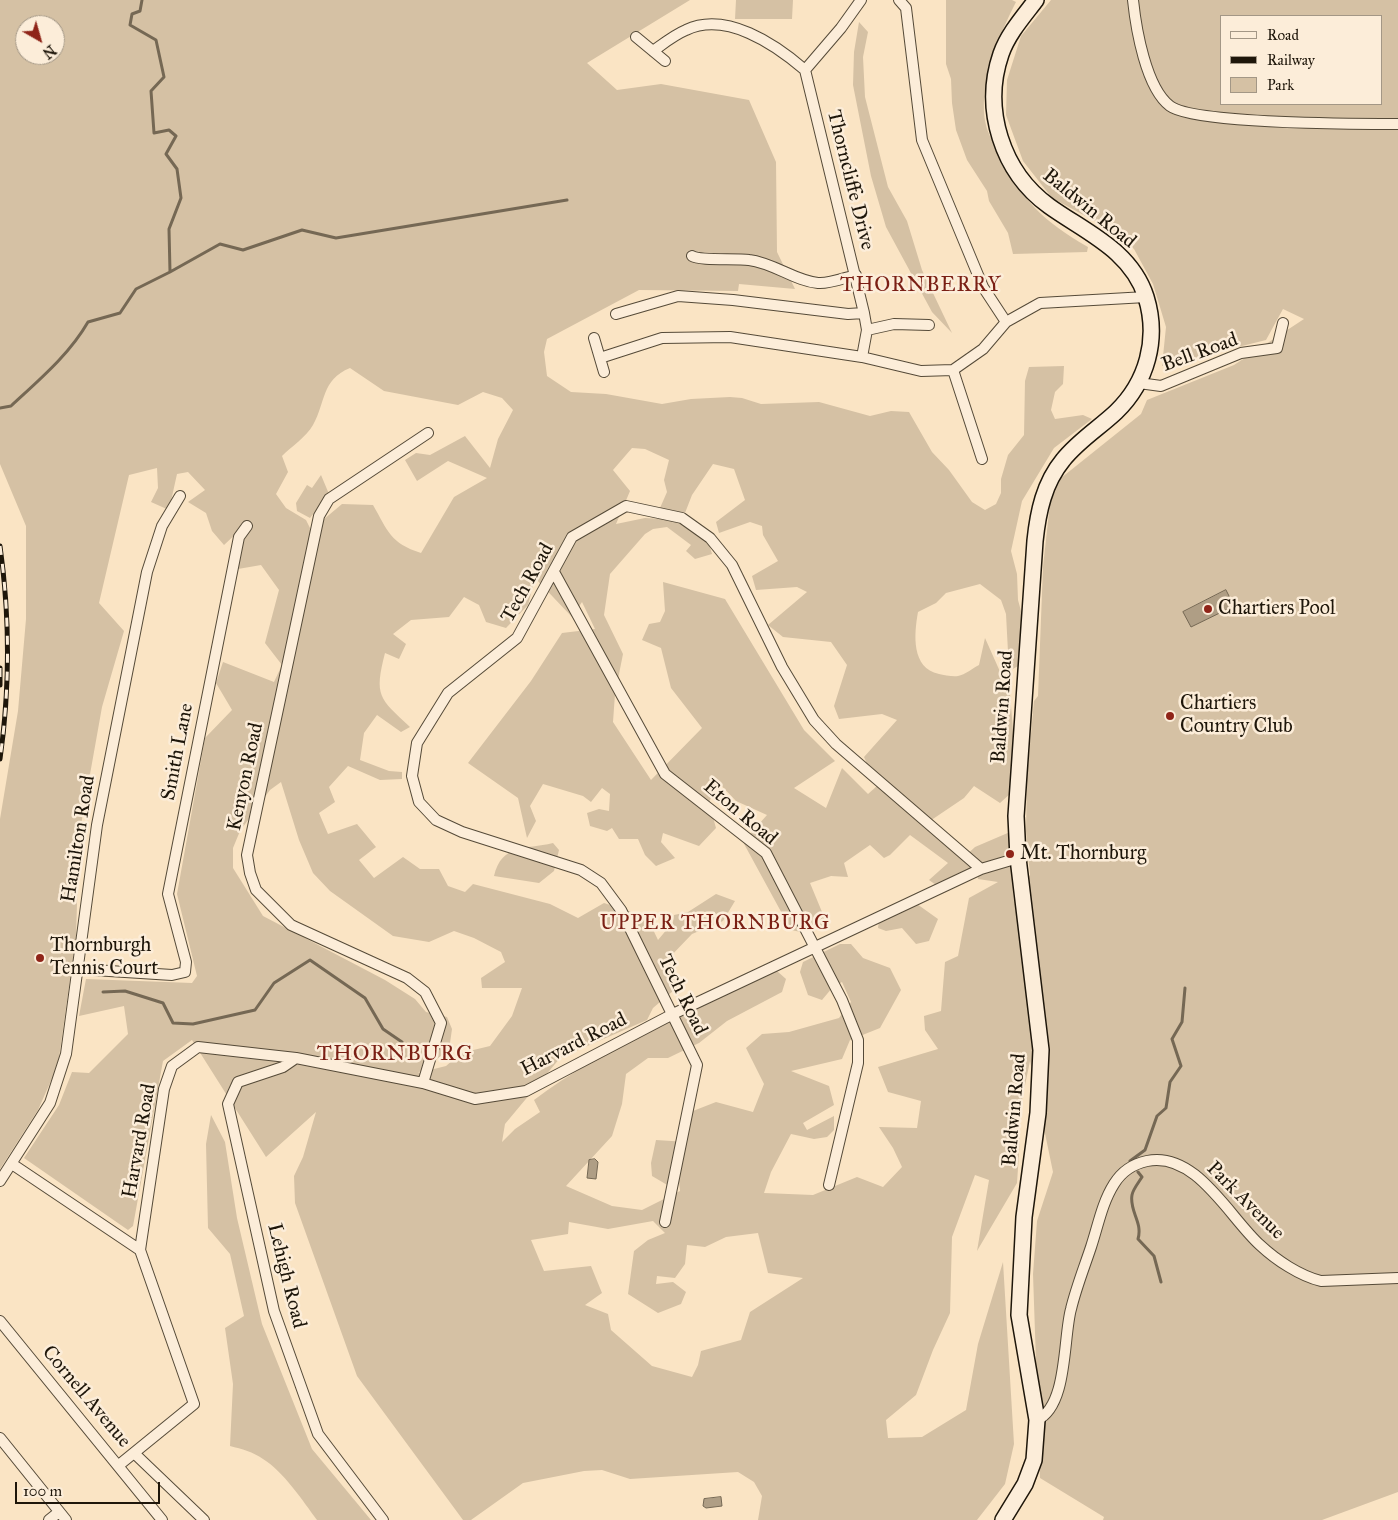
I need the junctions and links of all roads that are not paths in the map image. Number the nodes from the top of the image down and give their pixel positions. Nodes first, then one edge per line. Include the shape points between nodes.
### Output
1 (861, 0) edge
2 (899, 0) edge
3 (1036, 0) edge
4 (1133, 0) edge
5 (636, 37) dead end
6 (653, 51) junction
7 (665, 61) dead end
8 (805, 70) junction
9 (1398, 124) edge
10 (692, 256) dead end
11 (856, 275) junction
12 (1146, 297) junction
13 (864, 313) junction
14 (616, 314) dead end
15 (1006, 322) junction
16 (1283, 323) dead end
17 (929, 324) dead end
18 (867, 330) junction
19 (594, 338) dead end
20 (862, 357) junction
21 (600, 358) junction
22 (953, 370) junction
23 (604, 372) dead end
24 (1139, 383) junction
25 (428, 434) dead end
26 (982, 459) dead end
27 (180, 496) dead end
28 (247, 526) dead end
29 (554, 572) junction
30 (1018, 858) junction
31 (982, 869) junction
32 (816, 947) junction
33 (78, 970) junction
34 (673, 1014) junction
35 (296, 1058) junction
36 (422, 1083) junction
37 (12, 1164) junction
38 (0, 1181) edge
39 (829, 1185) dead end
40 (665, 1222) dead end
41 (140, 1250) junction
42 (1398, 1278) edge
43 (0, 1321) edge
44 (1037, 1420) junction
45 (0, 1438) edge
46 (136, 1454) junction
47 (120, 1465) junction
48 (63, 1516) edge
49 (49, 1520) edge
50 (162, 1520) edge
51 (204, 1520) edge
52 (383, 1520) edge
53 (1003, 1520) edge

1 - 8 street
2 - 15 street via 906,8 922,140 983,287
3 - 12 street, Baldwin Road via 1010,36 997,72 994,109 1008,161 1047,205 1120,256 1140,282
4 - 9 street via 1149,70 1156,89 1171,107 1210,116 1292,122
5 - 6 street
6 - 7 street
6 - 8 street via 686,29 714,23 764,38
8 - 11 street, Thorncliffe Drive
10 - 11 street via 764,262 812,282
11 - 13 street, Thorncliffe Drive
12 - 15 street via 1040,303
12 - 24 street, Baldwin Road via 1150,314 1150,349
13 - 14 street via 678,296
13 - 18 street, Thorncliffe Drive
15 - 22 street via 983,349
16 - 24 street, Bell Road via 1277,348 1241,354 1161,386
17 - 18 street via 894,324
18 - 20 street, Thorncliffe Drive
19 - 21 street
20 - 21 street via 730,337 662,338
20 - 22 street via 921,371
21 - 23 street
22 - 26 street
24 - 30 street, Baldwin Road via 1116,412 1062,460 1046,488 1038,516 1021,726 1016,816
25 - 36 street, Kenyon Road via 329,499 319,516 248,855 256,890 292,925 407,978 425,992 441,1023
27 - 33 street, Hamilton Road via 162,526 147,572 97,825
28 - 33 street, Smith Lane via 239,537 168,894 187,966 185,972 172,975
29 - 31 street, Tech Road via 572,537 626,506 682,518 710,538 732,565 782,667 814,720 836,744
29 - 32 street, Eton Road via 665,774 766,853
29 - 34 street, Tech Road via 517,638 448,693 417,743 412,776 419,802 436,820 462,832 581,870 601,883 621,910
30 - 31 street, Harvard Road
30 - 44 street, Baldwin Road via 1041,1050 1038,1113 1024,1217 1019,1315
31 - 32 street, Harvard Road
32 - 34 street, Harvard Road
32 - 39 street, Eton Road via 858,1040 858,1063
33 - 37 street, Hamilton Road via 66,1054 50,1103
34 - 36 street, Harvard Road via 526,1090 475,1099
34 - 40 street, Tech Road via 697,1065
35 - 36 street, Harvard Road
35 - 41 street, Harvard Road via 198,1047 172,1066 164,1089
35 - 52 street, Lehigh Road via 283,1067 238,1082 228,1104 274,1311 318,1434
37 - 38 street, Hamilton Road
37 - 41 street
41 - 46 street, Harvard Road via 194,1404
42 - 44 street, Park Avenue via 1321,1281 1309,1278 1262,1247 1208,1187 1185,1167 1154,1160 1138,1163 1126,1170 1107,1196 1071,1308 1061,1379 1050,1410
43 - 47 street, Cornell Avenue
44 - 53 street, Baldwin Road via 1034,1460 1025,1484
45 - 48 street
46 - 47 street
46 - 51 street
47 - 50 street, Cornell Avenue
48 - 49 street

